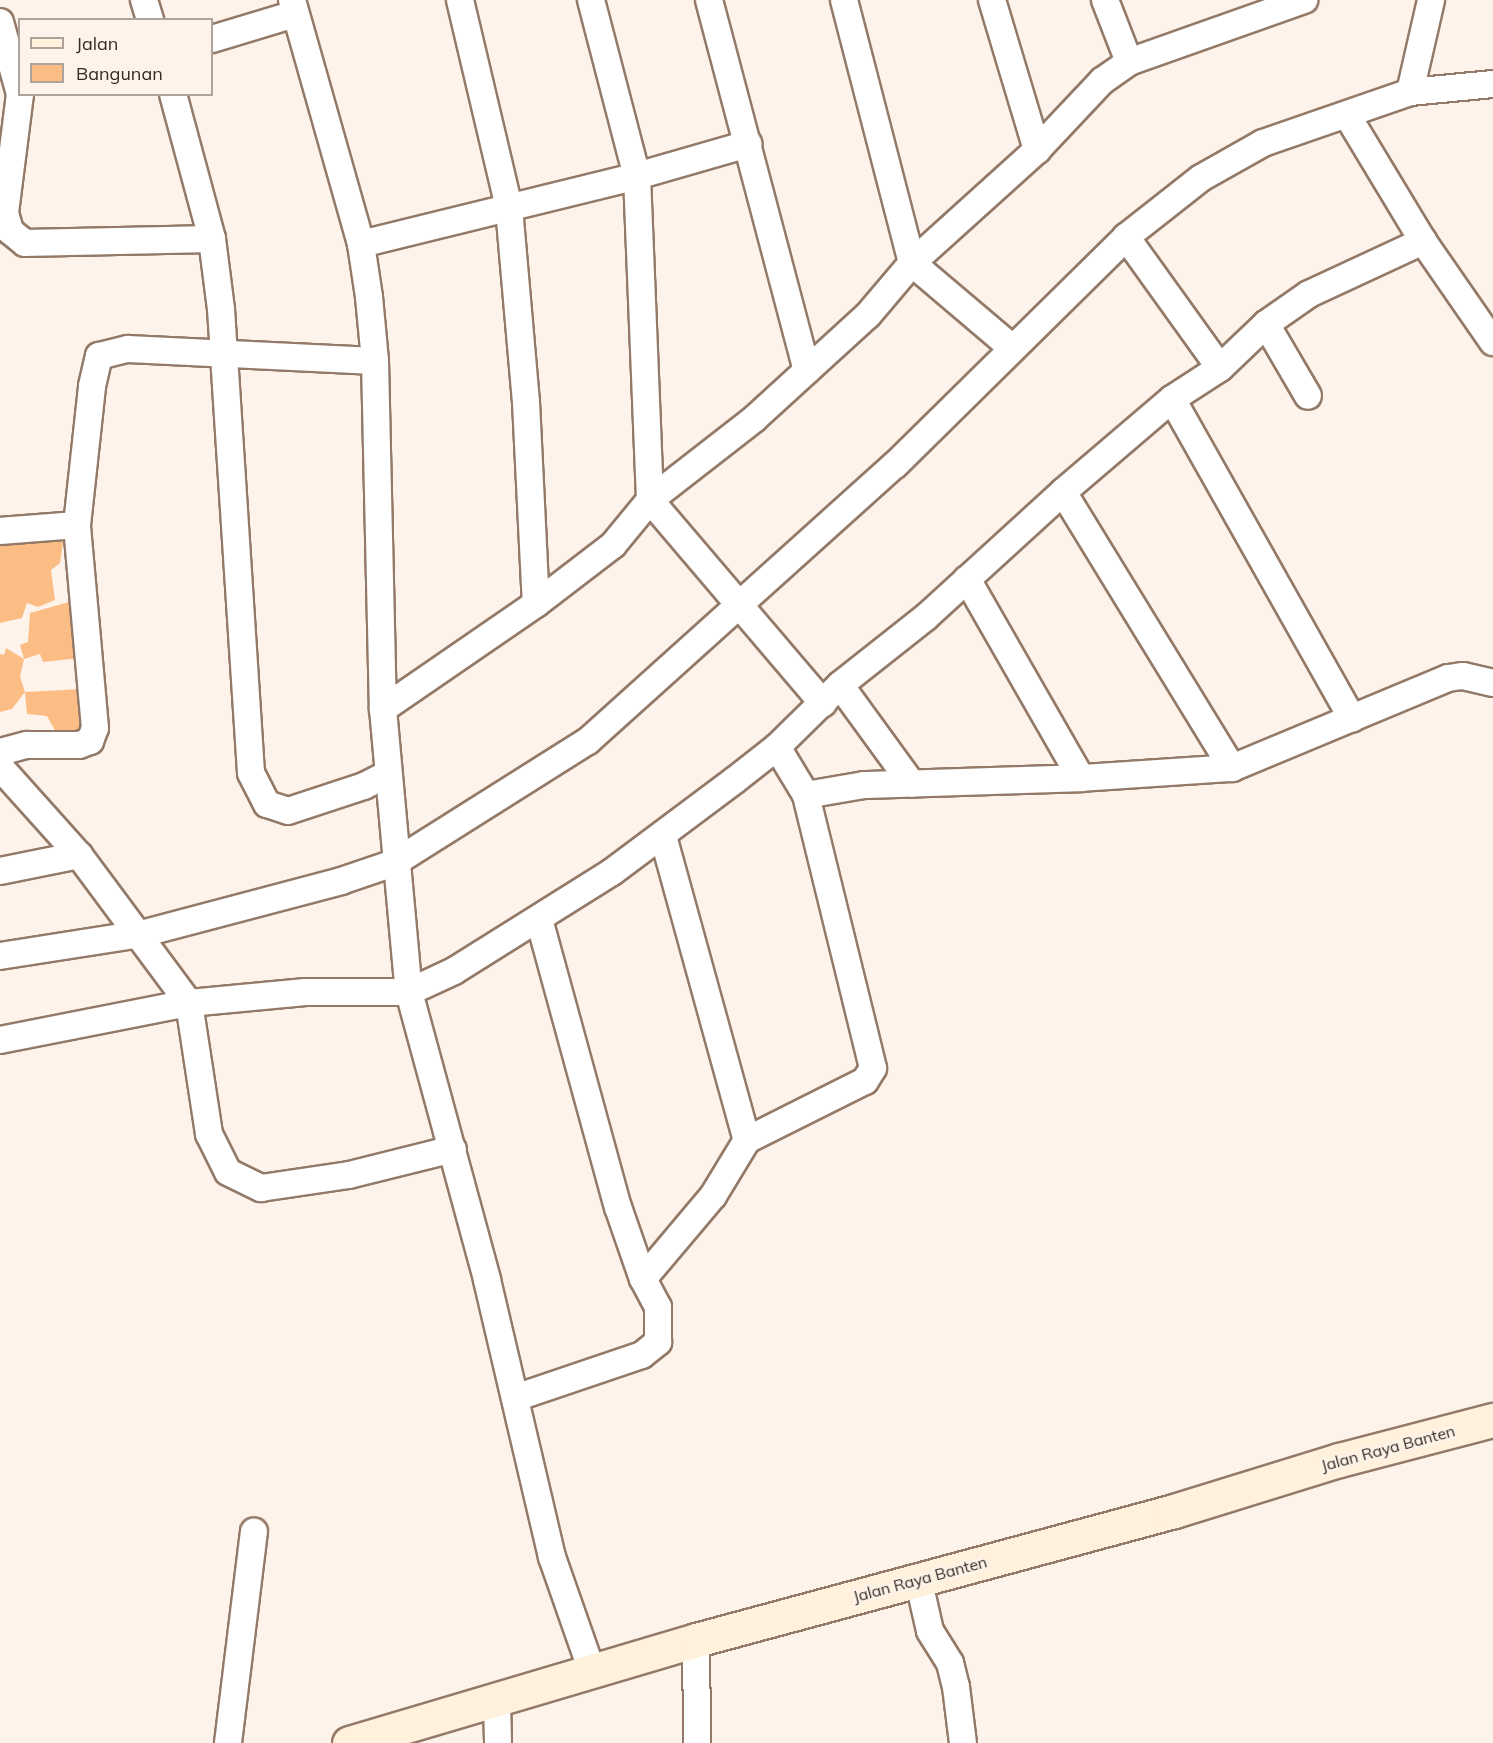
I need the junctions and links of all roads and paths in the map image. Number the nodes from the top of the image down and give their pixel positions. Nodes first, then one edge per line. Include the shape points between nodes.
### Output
1 (144, 0) edge
2 (460, 0) edge
3 (591, 0) edge
4 (709, 0) edge
5 (844, 0) edge
6 (992, 0) edge
7 (1105, 0) edge
8 (1304, 0) edge
9 (1431, 0) edge
10 (293, 7) edge
11 (149, 18) edge
12 (0, 22) edge
13 (213, 39) edge
14 (1129, 62) junction
15 (1493, 84) edge
16 (1410, 92) junction
17 (174, 96) edge
18 (18, 97) edge
19 (1347, 115) junction
20 (747, 144) junction
21 (1037, 150) junction
22 (637, 176) junction
23 (509, 208) junction
24 (5, 232) edge
25 (1126, 237) junction
26 (212, 239) junction
27 (1423, 241) junction
28 (361, 244) junction
29 (912, 263) junction
30 (1266, 324) junction
31 (1493, 342) edge
32 (1011, 347) junction
33 (226, 356) junction
34 (375, 361) junction
35 (1220, 368) junction
36 (807, 370) junction
37 (1308, 396) dead end
38 (1172, 399) junction
39 (1063, 492) junction
40 (650, 500) junction
41 (77, 525) junction
42 (0, 531) edge
43 (967, 579) junction
44 (536, 604) junction
45 (741, 606) junction
46 (1493, 683) edge
47 (831, 694) junction
48 (383, 709) junction
49 (1352, 719) junction
50 (777, 747) junction
51 (0, 752) edge
52 (0, 767) edge
53 (1232, 768) junction
54 (388, 774) junction
55 (1081, 778) junction
56 (912, 784) junction
57 (806, 795) junction
58 (663, 836) junction
59 (80, 855) junction
60 (394, 863) junction
61 (0, 871) edge
62 (539, 919) junction
63 (141, 934) junction
64 (0, 956) edge
65 (409, 992) junction
66 (189, 1004) junction
67 (0, 1040) edge
68 (747, 1140) junction
69 (453, 1149) junction
70 (643, 1279) junction
71 (515, 1398) junction
72 (1493, 1420) edge
73 (254, 1532) dead end
74 (918, 1578) junction
75 (696, 1640) junction
76 (592, 1671) junction
77 (497, 1701) junction
78 (228, 1743) edge
79 (349, 1743) edge
80 (498, 1743) edge
81 (697, 1743) edge
82 (963, 1743) edge

1 - 11 street
2 - 23 street
3 - 22 street
4 - 20 street
5 - 29 street
6 - 21 street
7 - 14 street
8 - 14 street
9 - 16 street
10 - 13 street
10 - 28 street
12 - 18 street
14 - 21 street via 1102,81
15 - 16 street
16 - 19 street
17 - 26 street
18 - 24 street
19 - 25 street via 1263,143 1201,178
19 - 27 street
20 - 22 street
20 - 36 street
21 - 29 street
22 - 23 street
22 - 40 street
23 - 28 street
23 - 44 street via 526,402
24 - 26 street via 25,243
25 - 32 street
25 - 35 street
26 - 33 street
27 - 30 street via 1309,294
27 - 31 street
28 - 34 street
29 - 32 street
29 - 36 street via 868,315
30 - 35 street
30 - 37 street
32 - 45 street via 895,465
33 - 34 street
33 - 41 street via 128,350 99,356 92,386
33 - 54 street via 251,773 257,791 267,804 288,811
34 - 48 street
35 - 38 street
36 - 40 street via 754,419
38 - 39 street
38 - 49 street
39 - 43 street
39 - 53 street
40 - 44 street via 613,545
40 - 45 street
41 - 42 street
41 - 51 street via 95,728 90,741 79,745 27,745
43 - 47 street
43 - 55 street
44 - 48 street
45 - 47 street
45 - 60 street via 588,741
46 - 49 street via 1463,676 1448,678
47 - 50 street
47 - 56 street
48 - 54 street
49 - 53 street
50 - 57 street
50 - 58 street
52 - 59 street
53 - 55 street
54 - 60 street
55 - 56 street
56 - 57 street via 864,785
57 - 68 street via 873,1068 865,1081
58 - 62 street
58 - 68 street
59 - 61 street
59 - 63 street
60 - 63 street via 341,881
60 - 65 street
62 - 65 street via 453,971
62 - 70 street via 618,1207
63 - 64 street
63 - 66 street
65 - 66 street via 305,992
65 - 69 street
66 - 67 street
66 - 69 street via 209,1134 228,1172 261,1188 349,1174
68 - 70 street via 712,1196
69 - 71 street
70 - 71 street via 658,1307 657,1342 642,1355
71 - 76 street via 552,1557
72 - 74 main road, Jalan Raya Banten via 1339,1460 1174,1511
73 - 78 street
74 - 75 main road, Jalan Raya Banten
74 - 82 street via 930,1631 950,1663
75 - 76 main road, Jalan Raya Banten
75 - 81 street
76 - 77 main road, Jalan Raya Banten
77 - 79 main road, Jalan Raya Banten
77 - 80 street

